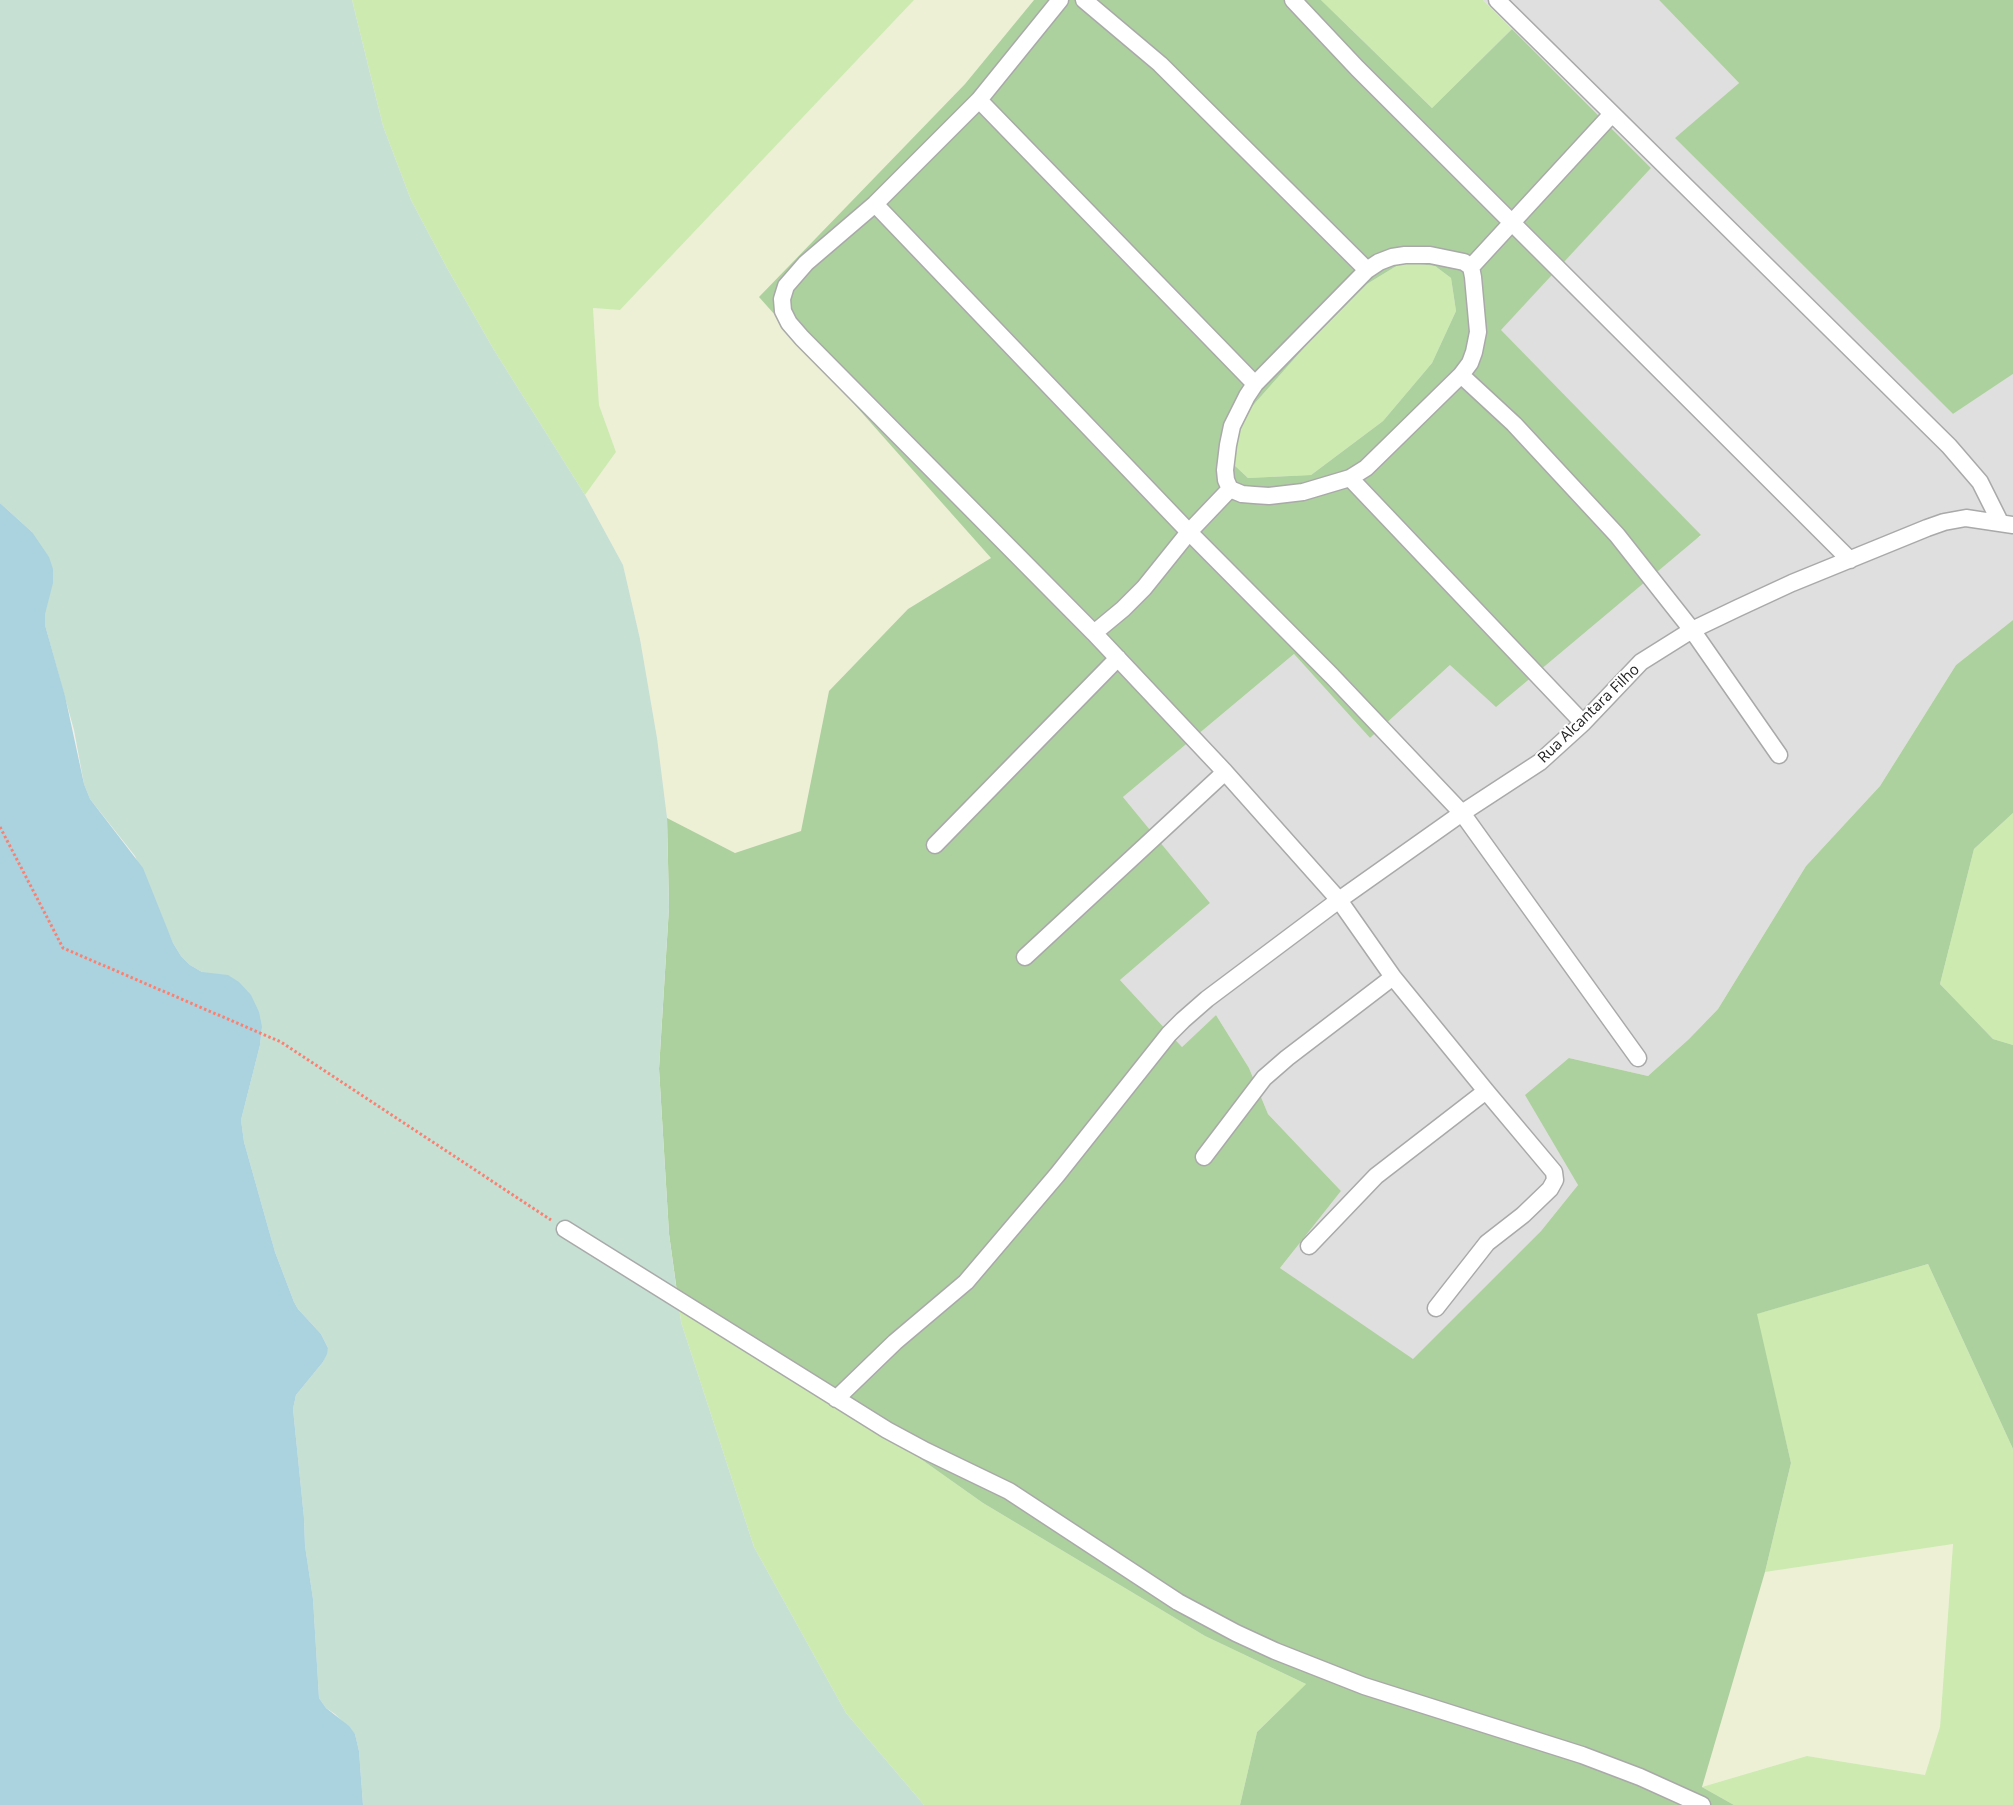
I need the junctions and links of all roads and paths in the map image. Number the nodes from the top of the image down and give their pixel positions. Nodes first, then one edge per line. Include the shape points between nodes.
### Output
1 (1060, 0) edge
2 (1084, 0) edge
3 (1293, 0) edge
4 (1497, 0) edge
5 (979, 100) junction
6 (1611, 115) junction
7 (875, 204) junction
8 (1513, 222) junction
9 (1471, 267) junction
10 (1367, 270) junction
11 (1461, 375) junction
12 (1255, 384) junction
13 (1350, 478) junction
14 (1230, 489) junction
15 (2007, 523) edge
16 (1189, 532) junction
17 (1850, 560) junction
18 (1692, 630) junction
19 (1094, 633) junction
20 (1118, 658) junction
21 (1583, 723) junction
22 (1779, 755) dead end
23 (1225, 772) junction
24 (1462, 814) junction
25 (0, 828) edge
26 (935, 845) dead end
27 (1339, 900) junction
28 (1025, 956) dead end
29 (1393, 977) junction
30 (1638, 1058) dead end
31 (1486, 1092) junction
32 (1204, 1157) dead end
33 (564, 1229) joint
34 (1308, 1246) dead end
35 (1436, 1308) dead end
36 (836, 1399) junction
37 (1702, 1805) edge

1 - 5 street
2 - 10 street via 1160,64
3 - 8 street
4 - 6 street
5 - 7 street
5 - 12 street
6 - 8 street
6 - 15 street via 1949,446 1980,482
7 - 16 street
7 - 19 street via 801,268 786,286 782,299 789,323
8 - 9 street
8 - 17 street
9 - 10 street via 1464,262 1430,255 1405,255 1379,262
9 - 11 street via 1478,332 1470,363
10 - 12 street
11 - 13 street via 1366,468
11 - 18 street via 1514,424 1598,514
12 - 14 street via 1232,426 1225,470
13 - 14 street via 1303,492 1269,496 1242,494
13 - 21 street
14 - 16 street
15 - 17 street, Rua Alcantara Filho via 1966,518 1944,522
16 - 19 street via 1144,588
16 - 24 street via 1332,676
17 - 18 street, Rua Alcantara Filho
18 - 21 street, Rua Alcantara Filho via 1641,662
18 - 22 street
19 - 20 street
20 - 23 street
20 - 26 street
21 - 24 street, Rua Alcantara Filho via 1540,762
23 - 27 street
23 - 28 street
24 - 27 street, Rua Alcantara Filho
24 - 30 street
25 - 33 path via 63,948 281,1042
27 - 29 street
27 - 36 street, Rua Alcantara Filho via 1207,999 1169,1034 1057,1176 966,1282 895,1342
29 - 31 street
29 - 32 street via 1264,1078
31 - 34 street via 1376,1176
31 - 35 street via 1546,1161 1554,1172 1555,1180 1523,1215 1487,1243
33 - 36 street
36 - 37 street via 906,1441 1010,1491 1178,1602 1236,1633 1364,1686 1582,1756

